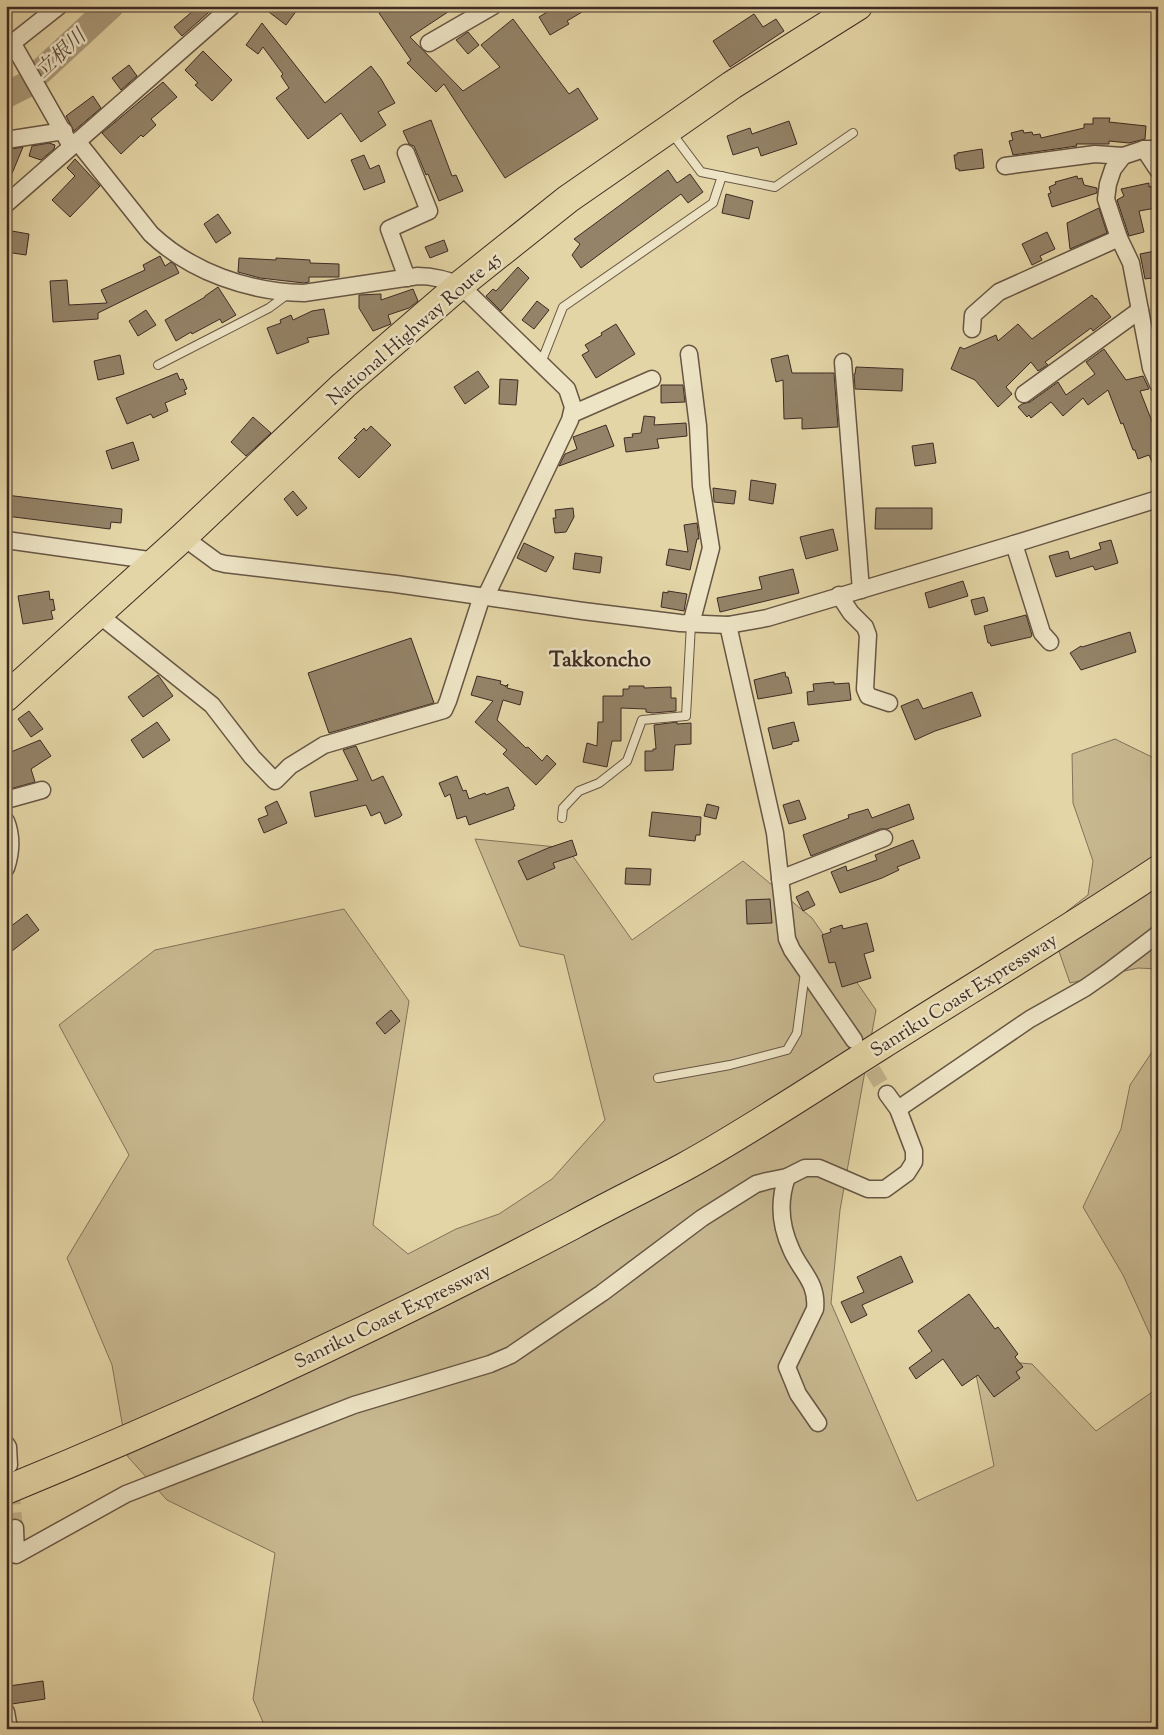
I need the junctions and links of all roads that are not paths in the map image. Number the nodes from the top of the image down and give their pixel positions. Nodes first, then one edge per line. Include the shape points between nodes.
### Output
1 (59, 6) edge
2 (232, 6) edge
3 (493, 6) edge
4 (858, 6) edge
5 (429, 43) dead end
6 (12, 47) edge
7 (669, 129) junction
8 (853, 133) dead end
9 (71, 139) junction
10 (6, 140) edge
11 (1151, 149) edge
12 (406, 153) dead end
13 (1123, 156) junction
14 (1005, 166) dead end
15 (1158, 170) edge
16 (722, 176) junction
17 (6, 204) edge
18 (1119, 238) junction
19 (407, 278) junction
20 (460, 285) junction
21 (289, 292) junction
22 (1140, 310) junction
23 (972, 329) dead end
24 (1152, 342) edge
25 (689, 354) dead end
26 (843, 362) dead end
27 (541, 363) junction
28 (158, 365) dead end
29 (652, 379) dead end
30 (1158, 384) edge
31 (1024, 394) dead end
32 (572, 406) junction
33 (1158, 499) edge
34 (183, 537) junction
35 (6, 540) edge
36 (1014, 544) junction
37 (156, 561) junction
38 (861, 590) junction
39 (484, 596) junction
40 (839, 596) junction
41 (98, 614) junction
42 (692, 624) junction
43 (728, 625) junction
44 (1050, 642) dead end
45 (6, 697) edge
46 (889, 703) dead end
47 (42, 790) dead end
48 (6, 800) edge
49 (562, 818) dead end
50 (6, 821) edge
51 (884, 838) dead end
52 (6, 868) edge
53 (1158, 870) edge
54 (780, 879) junction
55 (1158, 891) edge
56 (1158, 934) edge
57 (806, 970) junction
58 (854, 1040) tunnel mouth
59 (658, 1078) dead end
60 (887, 1094) tunnel mouth
61 (898, 1109) junction
62 (767, 1118) junction
63 (786, 1177) junction
64 (818, 1423) dead end
65 (6, 1444) edge
66 (8, 1478) edge
67 (15, 1528) tunnel mouth
68 (11, 1557) edge
69 (6, 1712) edge
70 (9, 1729) edge

1 - 6 street
2 - 9 street
3 - 5 street
4 - 7 highway, National Highway Route 45 via 732,85
6 - 9 street
7 - 16 lane via 701,172
7 - 20 highway, National Highway Route 45 via 568,200
8 - 16 lane via 775,187
9 - 10 street
9 - 17 street
9 - 21 street via 162,244 193,265 224,278 252,288
11 - 13 street
11 - 15 street
12 - 19 street via 429,211 389,230
13 - 14 street via 1095,154
13 - 18 street via 1113,169 1106,200
16 - 27 lane via 712,203 563,307
18 - 22 street via 1131,263
18 - 23 street via 999,292 973,315
19 - 20 street via 432,276
19 - 21 street via 304,293
20 - 27 street
20 - 34 highway, National Highway Route 45 via 344,385
21 - 28 lane via 269,308
22 - 24 street
22 - 31 street
24 - 30 street via 1151,368
25 - 42 street via 701,486 712,548
26 - 38 street
27 - 32 street via 567,389
29 - 32 street
32 - 39 street
33 - 36 street
34 - 37 highway, National Highway Route 45
34 - 39 street via 217,562
35 - 37 street
36 - 38 street
36 - 44 street via 1042,633
37 - 41 highway, National Highway Route 45
38 - 40 street
39 - 41 street via 444,710 324,745 290,766 275,781 214,707
39 - 42 street
40 - 43 street via 767,618
40 - 46 street via 868,635 865,689 868,696
41 - 45 highway, National Highway Route 45
42 - 43 street
42 - 49 lane via 686,716 642,720 627,761 599,782 579,791 563,808
43 - 54 street via 775,832
47 - 48 street
50 - 52 street via 10,853
51 - 54 street
53 - 62 highway, Sanriku Coast Expressway
54 - 57 street via 787,939
55 - 62 highway, Sanriku Coast Expressway via 945,1023
56 - 61 street via 1085,988 1030,1019
57 - 58 street
57 - 59 lane via 797,1033 787,1050 730,1065
60 - 61 street
61 - 63 street via 914,1150 914,1162 906,1174 885,1190 868,1189 818,1168 805,1168
62 - 66 highway, Sanriku Coast Expressway via 684,1167 481,1273 76,1462
63 - 64 street via 781,1194 782,1221 791,1249 816,1298 787,1367 798,1394
63 - 68 street via 756,1184 702,1218 602,1293 511,1355 354,1405 126,1494
65 - 66 street
67 - 68 street
69 - 70 street

